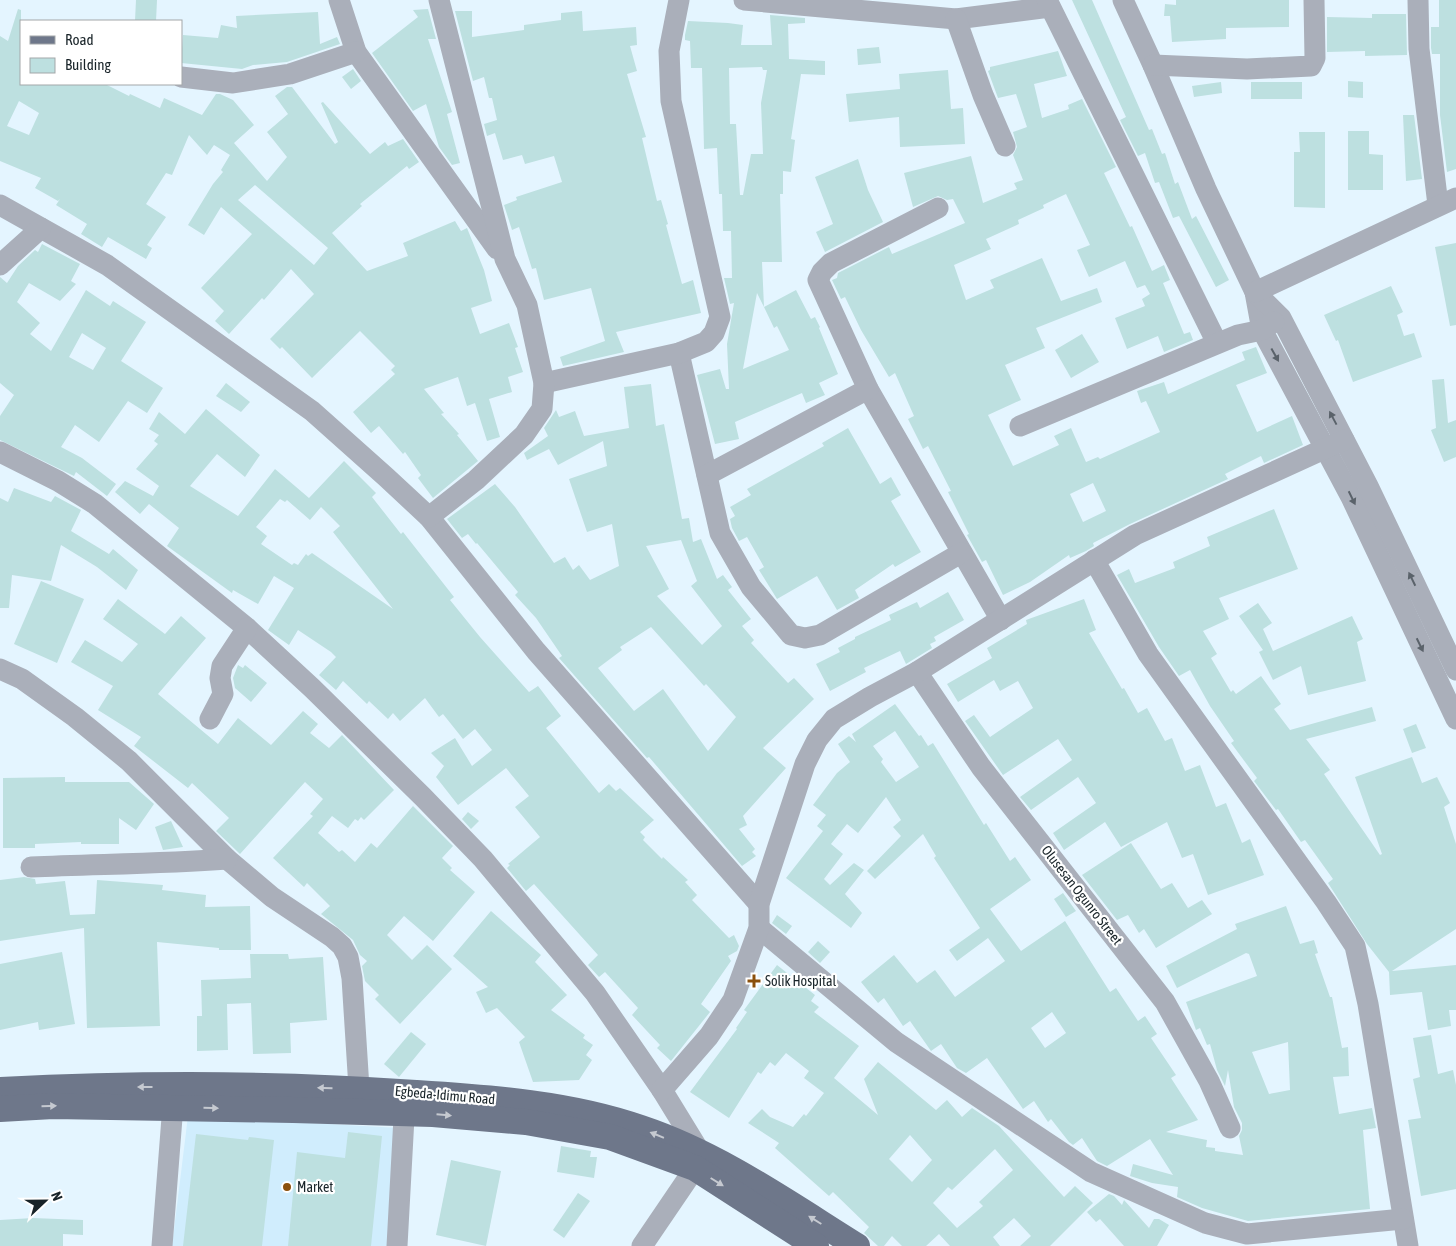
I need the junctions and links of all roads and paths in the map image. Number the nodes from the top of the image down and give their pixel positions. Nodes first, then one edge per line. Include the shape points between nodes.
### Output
1 (339, 0) edge
2 (439, 0) edge
3 (679, 0) edge
4 (744, 0) edge
5 (1123, 0) edge
6 (1314, 0) edge
7 (1418, 0) edge
8 (826, 3) edge
9 (1049, 4) edge
10 (956, 19) junction
11 (356, 52) junction
12 (1153, 65) junction
13 (182, 77) edge
14 (1005, 146) dead end
15 (1447, 202) edge
16 (0, 205) edge
17 (938, 208) dead end
18 (41, 228) junction
19 (505, 260) junction
20 (0, 265) edge
21 (1255, 292) junction
22 (1281, 318) junction
23 (1262, 330) junction
24 (1217, 343) junction
25 (678, 353) junction
26 (544, 383) junction
27 (868, 389) junction
28 (1020, 426) dead end
29 (1335, 444) junction
30 (0, 452) edge
31 (707, 475) junction
32 (429, 518) junction
33 (962, 552) junction
34 (1094, 560) junction
35 (1001, 620) junction
36 (246, 628) junction
37 (0, 669) edge
38 (1456, 670) edge
39 (917, 672) junction
40 (210, 719) dead end
41 (1456, 719) edge
42 (226, 859) junction
43 (31, 867) dead end
44 (759, 904) junction
45 (759, 928) junction
46 (0, 1090) edge
47 (662, 1090) junction
48 (174, 1097) junction
49 (360, 1100) junction
50 (405, 1103) junction
51 (0, 1109) edge
52 (1230, 1128) dead end
53 (698, 1160) junction
54 (1403, 1219) junction
55 (162, 1246) edge
56 (396, 1246) edge
57 (642, 1246) edge
58 (816, 1246) edge
59 (857, 1246) edge
60 (1408, 1246) edge

1 - 11 street
2 - 19 street
3 - 25 street via 669,51 671,101 720,317 714,333 706,342
4 - 8 street
5 - 12 street
6 - 12 street via 1315,58 1311,66 1247,69
7 - 15 street via 1419,49
8 - 10 street
9 - 10 street
9 - 24 street
10 - 14 street
11 - 13 street via 290,74 233,83
11 - 19 street
12 - 21 street
15 - 21 street
16 - 18 street
17 - 27 street via 831,263 818,280
18 - 20 street
18 - 32 street via 106,265 312,411
19 - 26 street via 527,305
21 - 22 street
21 - 23 street
22 - 23 street
29 -> 22 street
23 - 24 street
23 -> 29 street
24 - 28 street
25 - 26 street
25 - 31 street
26 - 32 street via 542,409 524,435
27 - 31 street
27 - 33 street
29 - 34 street via 1135,535
38 -> 29 street
29 -> 41 street
30 - 36 street via 89,500
31 - 33 street via 720,533 751,587 791,635 805,638 820,635
32 - 44 street via 536,651
33 - 35 street
34 - 35 street
34 - 54 street via 1148,654 1355,946 1368,1004
35 - 39 street
36 - 40 street via 222,666 223,694
36 - 47 street via 319,695 483,859 595,993
37 - 42 street via 22,679 129,761
39 - 44 street via 834,719 817,740 805,764
39 - 52 street, Olusesan Ogunro Street via 981,767 1165,1002 1209,1081
42 - 43 street
42 - 49 street via 272,897 342,946 352,978
44 - 45 street
45 - 47 street via 733,1000 709,1036
45 - 54 street via 896,1042 1091,1172 1205,1223 1247,1234
48 -> 46 main road, Egbeda-Idimu Road
47 - 53 street
48 - 49 main road, Egbeda-Idimu Road
51 -> 48 main road, Egbeda-Idimu Road
48 - 55 street
49 - 50 main road, Egbeda-Idimu Road
50 - 53 main road, Egbeda-Idimu Road via 479,1097 557,1107 640,1128
50 - 56 street
53 - 57 street
53 -> 58 main road, Egbeda-Idimu Road
59 -> 53 main road, Egbeda-Idimu Road
54 - 60 street

